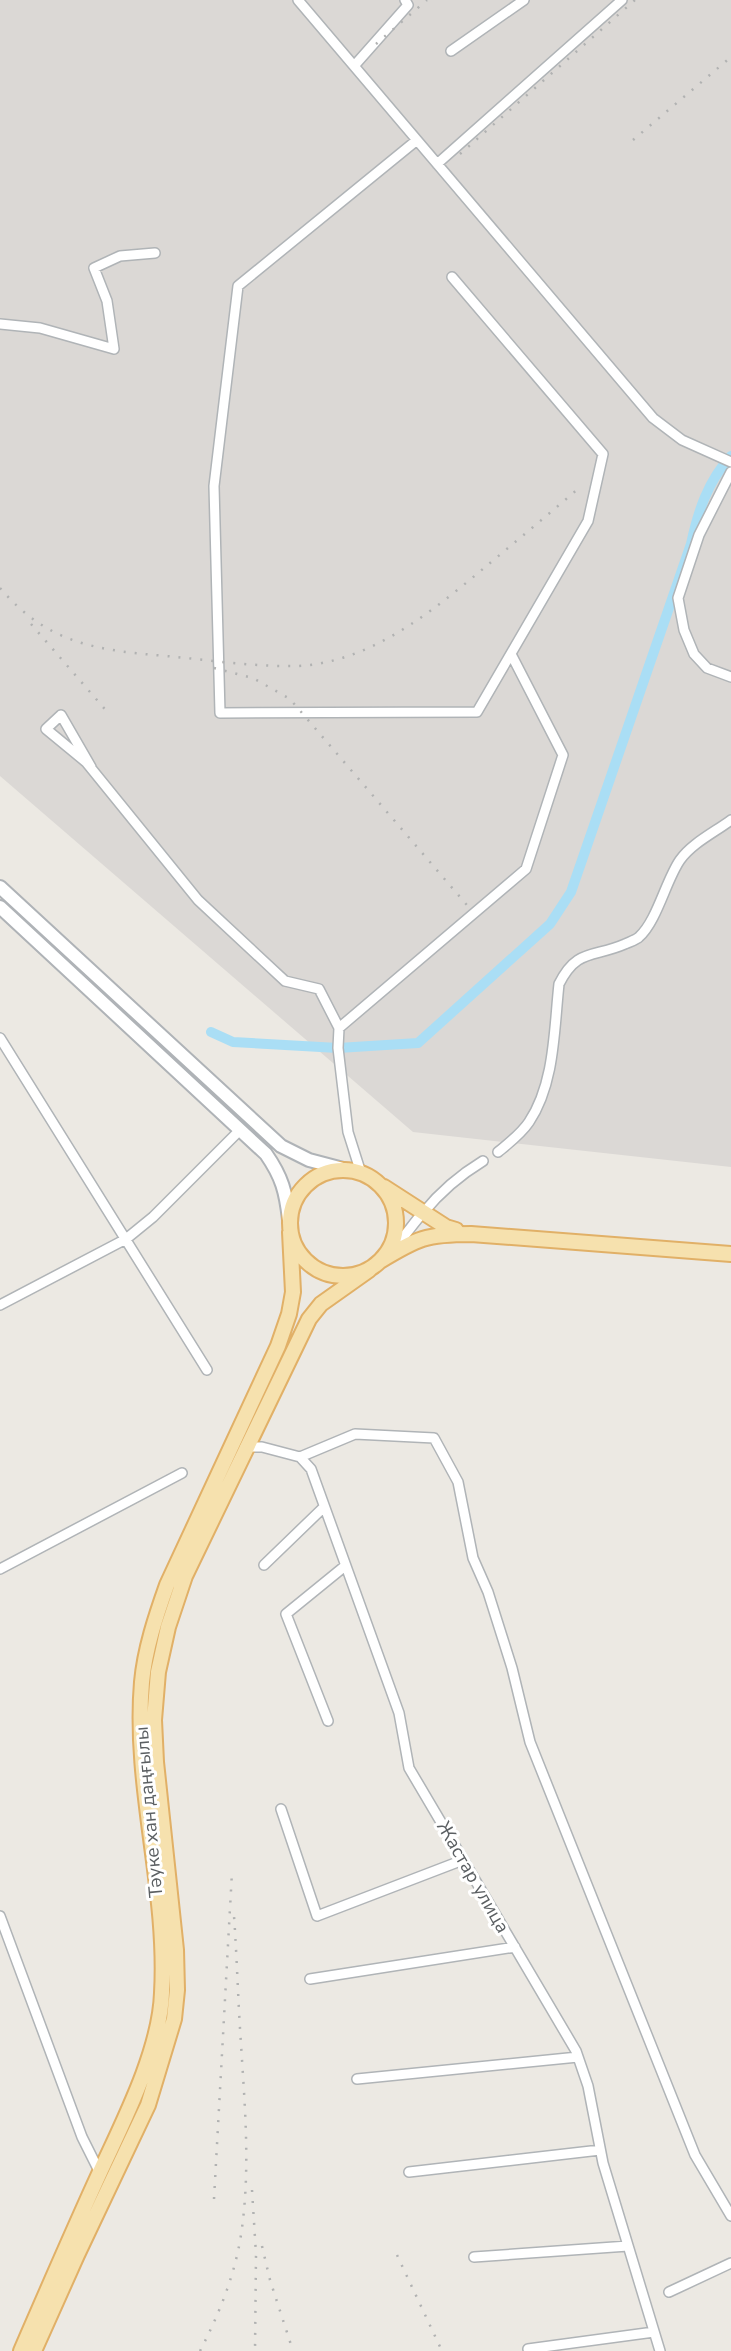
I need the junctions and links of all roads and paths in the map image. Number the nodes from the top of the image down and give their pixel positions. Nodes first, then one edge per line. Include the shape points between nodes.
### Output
1 (298, 0) edge
2 (405, 0) edge
3 (524, 0) edge
4 (622, 0) edge
5 (451, 51) dead end
6 (354, 66) junction
7 (417, 140) junction
8 (437, 164) junction
9 (155, 253) dead end
10 (452, 277) dead end
11 (0, 324) edge
12 (731, 462) edge
13 (731, 472) edge
14 (510, 654) junction
15 (731, 677) edge
16 (90, 767) junction
17 (731, 820) edge
18 (0, 887) edge
19 (0, 907) edge
20 (339, 1028) junction
21 (0, 1038) edge
22 (240, 1130) junction
23 (498, 1152) dead end
24 (483, 1161) dead end
25 (354, 1171) junction
26 (376, 1181) junction
27 (423, 1212) junction
28 (290, 1226) junction
29 (471, 1234) junction
30 (126, 1240) junction
31 (731, 1254) edge
32 (378, 1261) junction
33 (0, 1305) edge
34 (278, 1346) junction
35 (292, 1353) junction
36 (207, 1370) dead end
37 (246, 1447) junction
38 (300, 1457) junction
39 (182, 1473) dead end
40 (324, 1507) junction
41 (264, 1564) dead end
42 (345, 1566) junction
43 (0, 1569) edge
44 (328, 1721) dead end
45 (281, 1809) dead end
46 (463, 1860) junction
47 (0, 1916) edge
48 (515, 1947) junction
49 (310, 1979) dead end
50 (578, 2057) junction
51 (357, 2079) dead end
52 (134, 2099) junction
53 (148, 2105) junction
54 (600, 2150) junction
55 (409, 2172) dead end
56 (100, 2173) junction
57 (731, 2216) edge
58 (628, 2246) junction
59 (71, 2252) junction
60 (474, 2257) dead end
61 (731, 2263) edge
62 (669, 2292) dead end
63 (654, 2332) junction
64 (527, 2349) edge
65 (21, 2351) edge
66 (34, 2351) edge
67 (660, 2351) edge

1 - 6 street
2 - 6 street via 408,5
3 - 5 street
4 - 8 street
6 - 7 street
7 - 8 street
7 - 14 street via 237,286 214,486 220,713 477,712
8 - 12 street via 653,418 682,440
9 - 11 street via 120,256 94,268 107,301 114,349 40,328
10 - 14 street via 603,454 588,521
13 - 15 street via 699,535 678,598 694,654 707,668
14 - 20 street via 563,755 526,869
16 - 16 street via 46,729 61,715 73,736
16 - 20 street via 198,900 285,981 319,989
17 - 23 street via 680,860 639,937 578,959 565,972 559,984 548,1079 528,1124
18 - 25 main road via 281,1146 309,1160
19 - 22 main road
20 - 25 street
21 - 30 street
22 - 28 main road via 278,1170 286,1190
22 - 30 street
24 - 27 street via 460,1175
25 - 26 main road
25 - 28 main road via 326,1172 308,1182 295,1199
26 - 27 main road
26 - 32 main road via 388,1194 396,1229 391,1247
27 - 29 main road via 446,1227
27 - 32 street
28 - 32 main road via 297,1251 311,1266 329,1275 349,1276
28 - 34 main road, Тәуке хан даңғылы via 293,1292
29 - 31 main road
29 - 32 main road, Тәуке хан даңғылы via 417,1239
30 - 33 street
30 - 36 street
32 - 35 main road, Тәуке хан даңғылы via 321,1304
34 - 35 main road
34 - 52 main road, Тәуке хан даңғылы via 167,1585 142,1680 142,1769 163,1993
35 - 37 main road, Тәуке хан даңғылы
37 - 38 street
37 - 53 main road, Тәуке хан даңғылы via 185,1576 167,1627 158,1672 156,1762 177,1990 174,2019
38 - 40 street, Жастар улица via 311,1469
38 - 57 street via 355,1434 434,1438 458,1482 473,1558 512,1668 530,1742 695,2155
39 - 43 street
40 - 41 street
40 - 42 street, Жастар улица
42 - 44 street via 286,1614
42 - 46 street, Жастар улица via 399,1713 410,1768
45 - 46 street via 317,1916
46 - 48 street, Жастар улица
47 - 56 street via 82,2137
48 - 49 street
48 - 50 street, Жастар улица
50 - 51 street
50 - 54 street, Жастар улица
52 - 53 main road
52 - 56 main road, Тәуке хан даңғылы
53 - 59 main road, Тәуке хан даңғылы
54 - 55 street
54 - 58 street, Жастар улица
56 - 59 main road, Тәуке хан даңғылы
58 - 60 street
58 - 63 street, Жастар улица
59 - 65 main road, Тәуке хан даңғылы
59 - 66 main road, Тәуке хан даңғылы
61 - 62 street
63 - 64 street
63 - 67 street, Жастар улица

